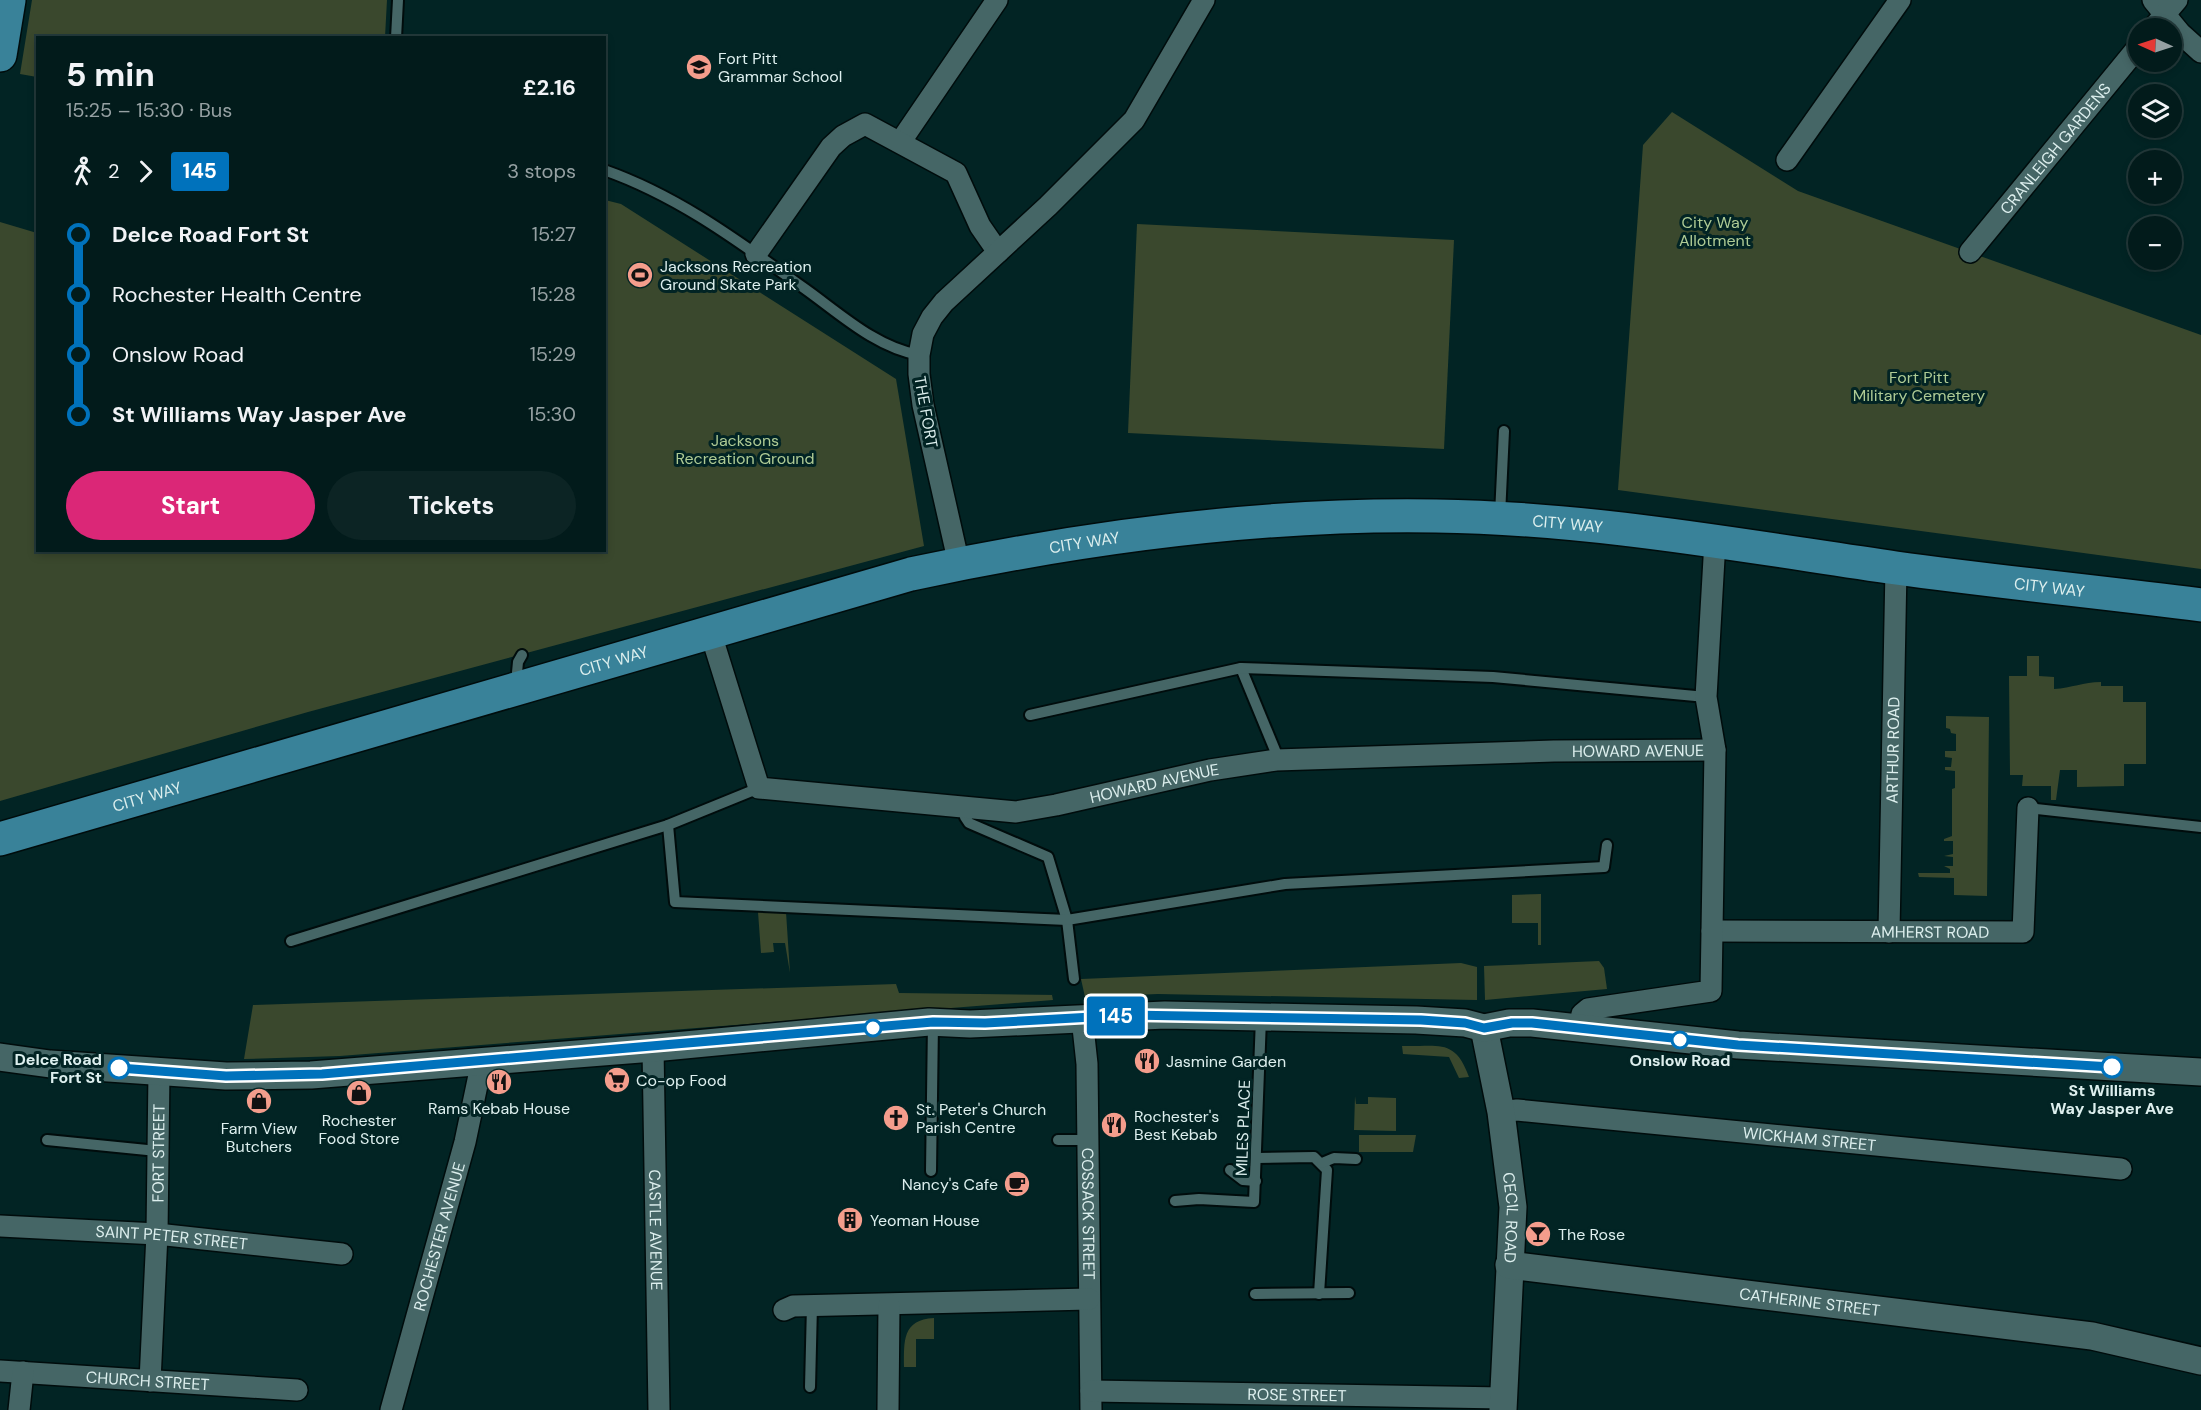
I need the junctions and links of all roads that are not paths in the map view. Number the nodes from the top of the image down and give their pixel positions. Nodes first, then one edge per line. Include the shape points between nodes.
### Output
1 (9, 0) edge
2 (398, 0) edge
3 (1204, 0) edge
4 (1900, 0) edge
5 (994, 1) edge
6 (2162, 11) edge
7 (396, 36) edge
8 (2201, 52) edge
9 (0, 55) edge
10 (2128, 59) edge
11 (901, 141) junction
12 (1788, 160) dead end
13 (606, 171) edge
14 (998, 252) junction
15 (1970, 252) dead end
16 (756, 254) junction
17 (919, 355) junction
18 (1504, 430) dead end
19 (1500, 518) junction
20 (1715, 541) junction
21 (959, 564) junction
22 (1896, 568) junction
23 (2201, 605) edge
24 (710, 632) junction
25 (522, 655) dead end
26 (1241, 669) junction
27 (515, 688) junction
28 (1706, 697) junction
29 (1030, 715) dead end
30 (1715, 750) junction
31 (1279, 760) junction
32 (759, 788) junction
33 (964, 808) junction
34 (2028, 808) joint
35 (668, 825) junction
36 (2201, 827) edge
37 (0, 839) edge
38 (1607, 845) dead end
39 (1067, 920) junction
40 (1712, 931) junction
41 (1889, 932) junction
42 (291, 941) dead end
43 (1074, 979) dead end
44 (1082, 1018) junction
45 (1261, 1018) junction
46 (933, 1022) junction
47 (1484, 1028) junction
48 (1579, 1029) junction
49 (653, 1048) junction
50 (0, 1057) edge
51 (482, 1061) junction
52 (159, 1071) junction
53 (2201, 1072) edge
54 (1500, 1112) junction
55 (47, 1140) dead end
56 (1058, 1140) dead end
57 (1088, 1140) junction
58 (157, 1151) junction
59 (1257, 1158) junction
60 (1356, 1159) dead end
61 (1322, 1163) junction
62 (2121, 1169) dead end
63 (1230, 1170) dead end
64 (931, 1171) dead end
65 (1256, 1181) junction
66 (1175, 1201) dead end
67 (0, 1226) edge
68 (157, 1234) junction
69 (342, 1254) dead end
70 (1509, 1264) junction
71 (1349, 1293) dead end
72 (1255, 1294) dead end
73 (1319, 1294) junction
74 (1089, 1299) junction
75 (812, 1305) junction
76 (889, 1305) junction
77 (784, 1310) dead end
78 (2201, 1360) edge
79 (0, 1371) edge
80 (23, 1372) junction
81 (150, 1381) junction
82 (810, 1387) dead end
83 (297, 1390) dead end
84 (1091, 1401) edge
85 (1503, 1404) edge
86 (19, 1410) edge
87 (391, 1410) edge
88 (659, 1410) edge
89 (888, 1410) edge

1 - 9 main road
2 - 7 lane
3 - 14 street, THE FORT via 1134,120
4 - 12 street
5 - 11 street
6 - 8 street
10 - 15 street, CRANLEIGH GARDENS
11 - 14 street via 957,175 980,226
11 - 16 street via 867,124 839,139
13 - 16 lane via 662,193
14 - 17 street, THE FORT via 935,312 923,334
16 - 17 lane via 880,342
17 - 21 street, THE FORT via 923,405
18 - 19 lane
19 - 20 main road, CITY WAY via 1603,526
19 - 21 main road, CITY WAY via 1355,516 1221,524 1092,540
20 - 22 main road, CITY WAY
20 - 28 street
21 - 24 main road, CITY WAY
22 - 23 main road, CITY WAY
22 - 41 street, ARTHUR ROAD
24 - 27 main road, CITY WAY
24 - 32 street
25 - 27 lane
26 - 28 lane via 1493,677
26 - 29 lane
26 - 31 lane
27 - 37 main road, CITY WAY
28 - 30 street
30 - 31 street, HOWARD AVENUE
30 - 40 street
31 - 33 street, HOWARD AVENUE via 1210,770 1030,810
32 - 33 street, HOWARD AVENUE
32 - 35 lane
33 - 39 lane via 965,818 971,824 1047,856
34 - 36 lane
34 - 41 street, AMHERST ROAD via 2023,932
35 - 39 lane via 675,902
35 - 42 lane
38 - 39 lane via 1604,867 1285,884
39 - 43 lane
40 - 41 street, AMHERST ROAD
40 - 48 street via 1711,991 1588,1009 1582,1014
44 - 45 street
44 - 46 street
44 - 57 street, COSSACK STREET
45 - 47 street via 1421,1020
45 - 59 lane, MILES PLACE
46 - 49 street
46 - 64 lane
47 - 48 street via 1515,1023
47 - 54 street, CECIL ROAD
48 - 53 street via 1749,1045
49 - 51 street
49 - 88 street, CASTLE AVENUE
50 - 52 street
51 - 52 street via 302,1075 226,1076
51 - 87 street, ROCHESTER AVENUE via 465,1142
52 - 58 street, FORT STREET
54 - 62 street, WICKHAM STREET via 1517,1110
54 - 70 street, CECIL ROAD via 1513,1207
55 - 58 lane
56 - 57 lane
57 - 74 street, COSSACK STREET
58 - 68 street, FORT STREET
59 - 61 lane via 1312,1157
59 - 65 lane, MILES PLACE
60 - 61 lane via 1334,1158
61 - 73 lane via 1328,1171
63 - 65 lane via 1243,1180
65 - 66 lane, MILES PLACE via 1254,1202
67 - 68 street, SAINT PETER STREET
68 - 69 street, SAINT PETER STREET
68 - 81 street, FORT STREET
70 - 78 street, CATHERINE STREET via 2112,1339
70 - 85 street, CECIL ROAD
71 - 73 lane
72 - 73 lane
74 - 76 street
74 - 84 street, COSSACK STREET
75 - 76 street
75 - 77 street
75 - 82 lane
76 - 89 street
79 - 80 street, CHURCH STREET
80 - 81 street, CHURCH STREET
80 - 86 street
81 - 83 street, CHURCH STREET
84 - 85 street, ROSE STREET

